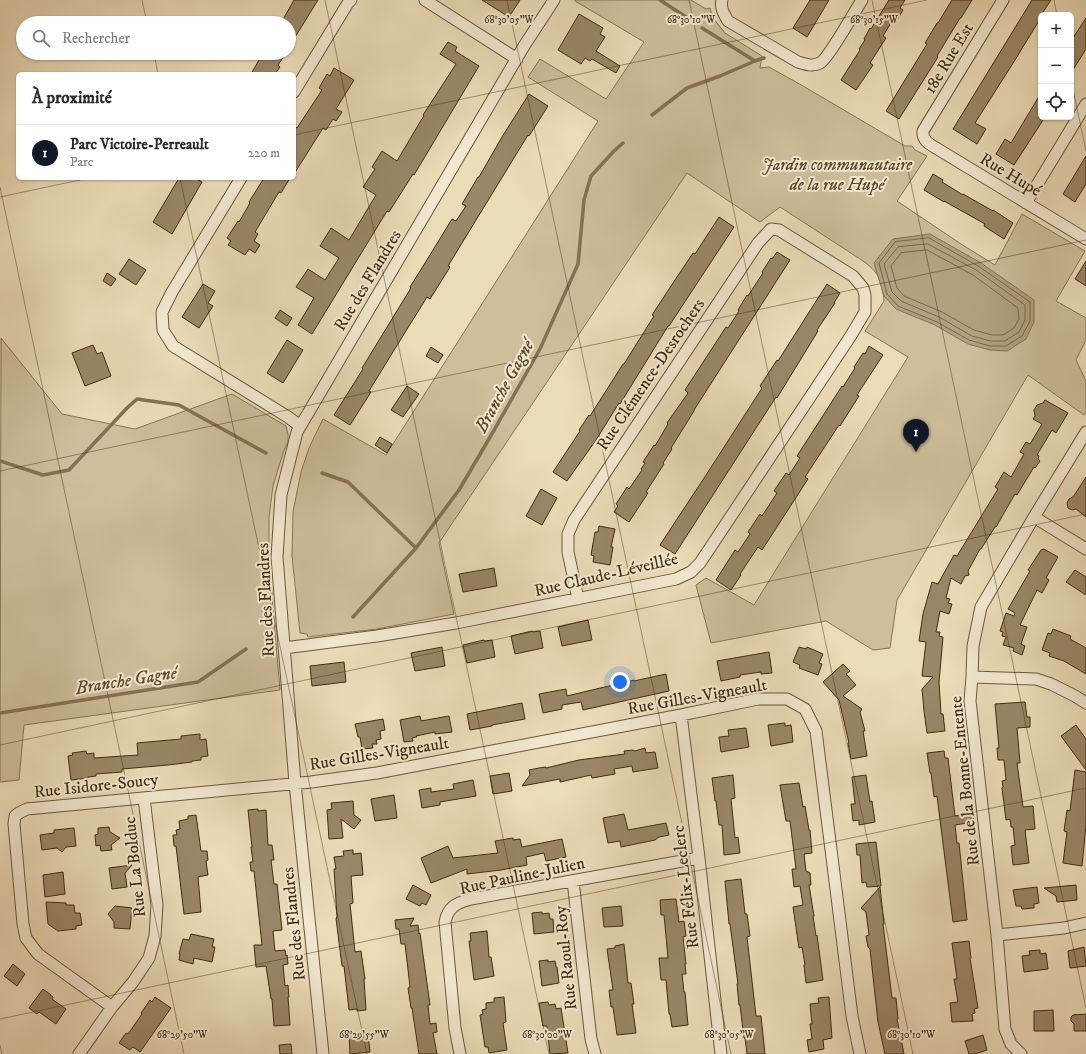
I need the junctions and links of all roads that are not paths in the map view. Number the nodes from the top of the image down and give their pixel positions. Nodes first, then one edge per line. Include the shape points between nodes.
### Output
1 (351, 0) edge
2 (425, 0) edge
3 (554, 0) edge
4 (722, 0) edge
5 (862, 0) edge
6 (1003, 0) edge
7 (517, 59) junction
8 (296, 89) edge
9 (1086, 104) edge
10 (923, 134) joint
11 (240, 180) edge
12 (1026, 203) junction
13 (1086, 239) edge
14 (821, 255) joint
15 (300, 426) junction
16 (1086, 432) edge
17 (1034, 517) junction
18 (1086, 549) edge
19 (578, 599) junction
20 (284, 648) junction
21 (972, 677) junction
22 (1086, 703) edge
23 (681, 716) junction
24 (295, 783) junction
25 (144, 798) junction
26 (699, 858) junction
27 (573, 881) junction
28 (1086, 923) edge
29 (997, 935) junction
30 (112, 1007) junction
31 (79, 1054) edge
32 (323, 1054) edge
33 (460, 1054) edge
34 (595, 1054) edge
35 (721, 1054) edge
36 (860, 1054) edge
37 (1021, 1054) edge

1 - 8 street
2 - 7 street
3 - 7 street, Rue des Flandres
4 - 5 street via 723,13 728,21 798,62 810,65 820,63 828,55
6 - 10 street, 18e Rue Est
7 - 15 street, Rue des Flandres
9 - 12 street
10 - 12 street, Rue Hupé via 928,143
11 - 15 street via 172,292 162,312 163,330 173,346
12 - 13 street, Rue Hupé
14 - 19 street, Rue Clémence-Desrochers via 779,230 771,229 758,244 574,520 568,534 568,552
14 - 19 street, Rue Claude-Léveillée via 853,276 863,288 866,312 700,563 691,572 676,580
15 - 20 street, Rue des Flandres via 281,495 277,557
16 - 17 street, Rue de la Bonne-Entente
17 - 18 street
17 - 21 street, Rue de la Bonne-Entente via 981,607 973,646
19 - 20 street, Rue Claude-Léveillée via 377,636
20 - 24 street, Rue des Flandres
21 - 22 street via 1036,679
21 - 29 street, Rue de la Bonne-Entente via 970,701
23 - 24 street, Rue Gilles-Vigneault via 377,772
23 - 26 street, Rue Félix-Leclerc
23 - 36 street, Rue Gilles-Vigneault via 758,699 787,699 805,709 816,731 852,1016
24 - 25 street, Rue Isidore-Soucy
24 - 32 street, Rue des Flandres
25 - 30 street, Rue La Bolduc via 156,905 155,936 149,958 134,982
25 - 30 street, Rue Isidore-Soucy via 27,809 14,819 23,924 28,942 38,954
26 - 27 street, Rue Pauline-Julien
26 - 35 street, Rue Félix-Leclerc
27 - 33 street, Rue Pauline-Julien via 471,899 461,902 447,914 445,922
27 - 34 street, Rue Raoul-Roy via 591,1039
28 - 29 street via 1064,928
29 - 37 street, Rue de la Bonne-Entente via 1005,1029 1011,1044
30 - 31 street, Rue La Bolduc

